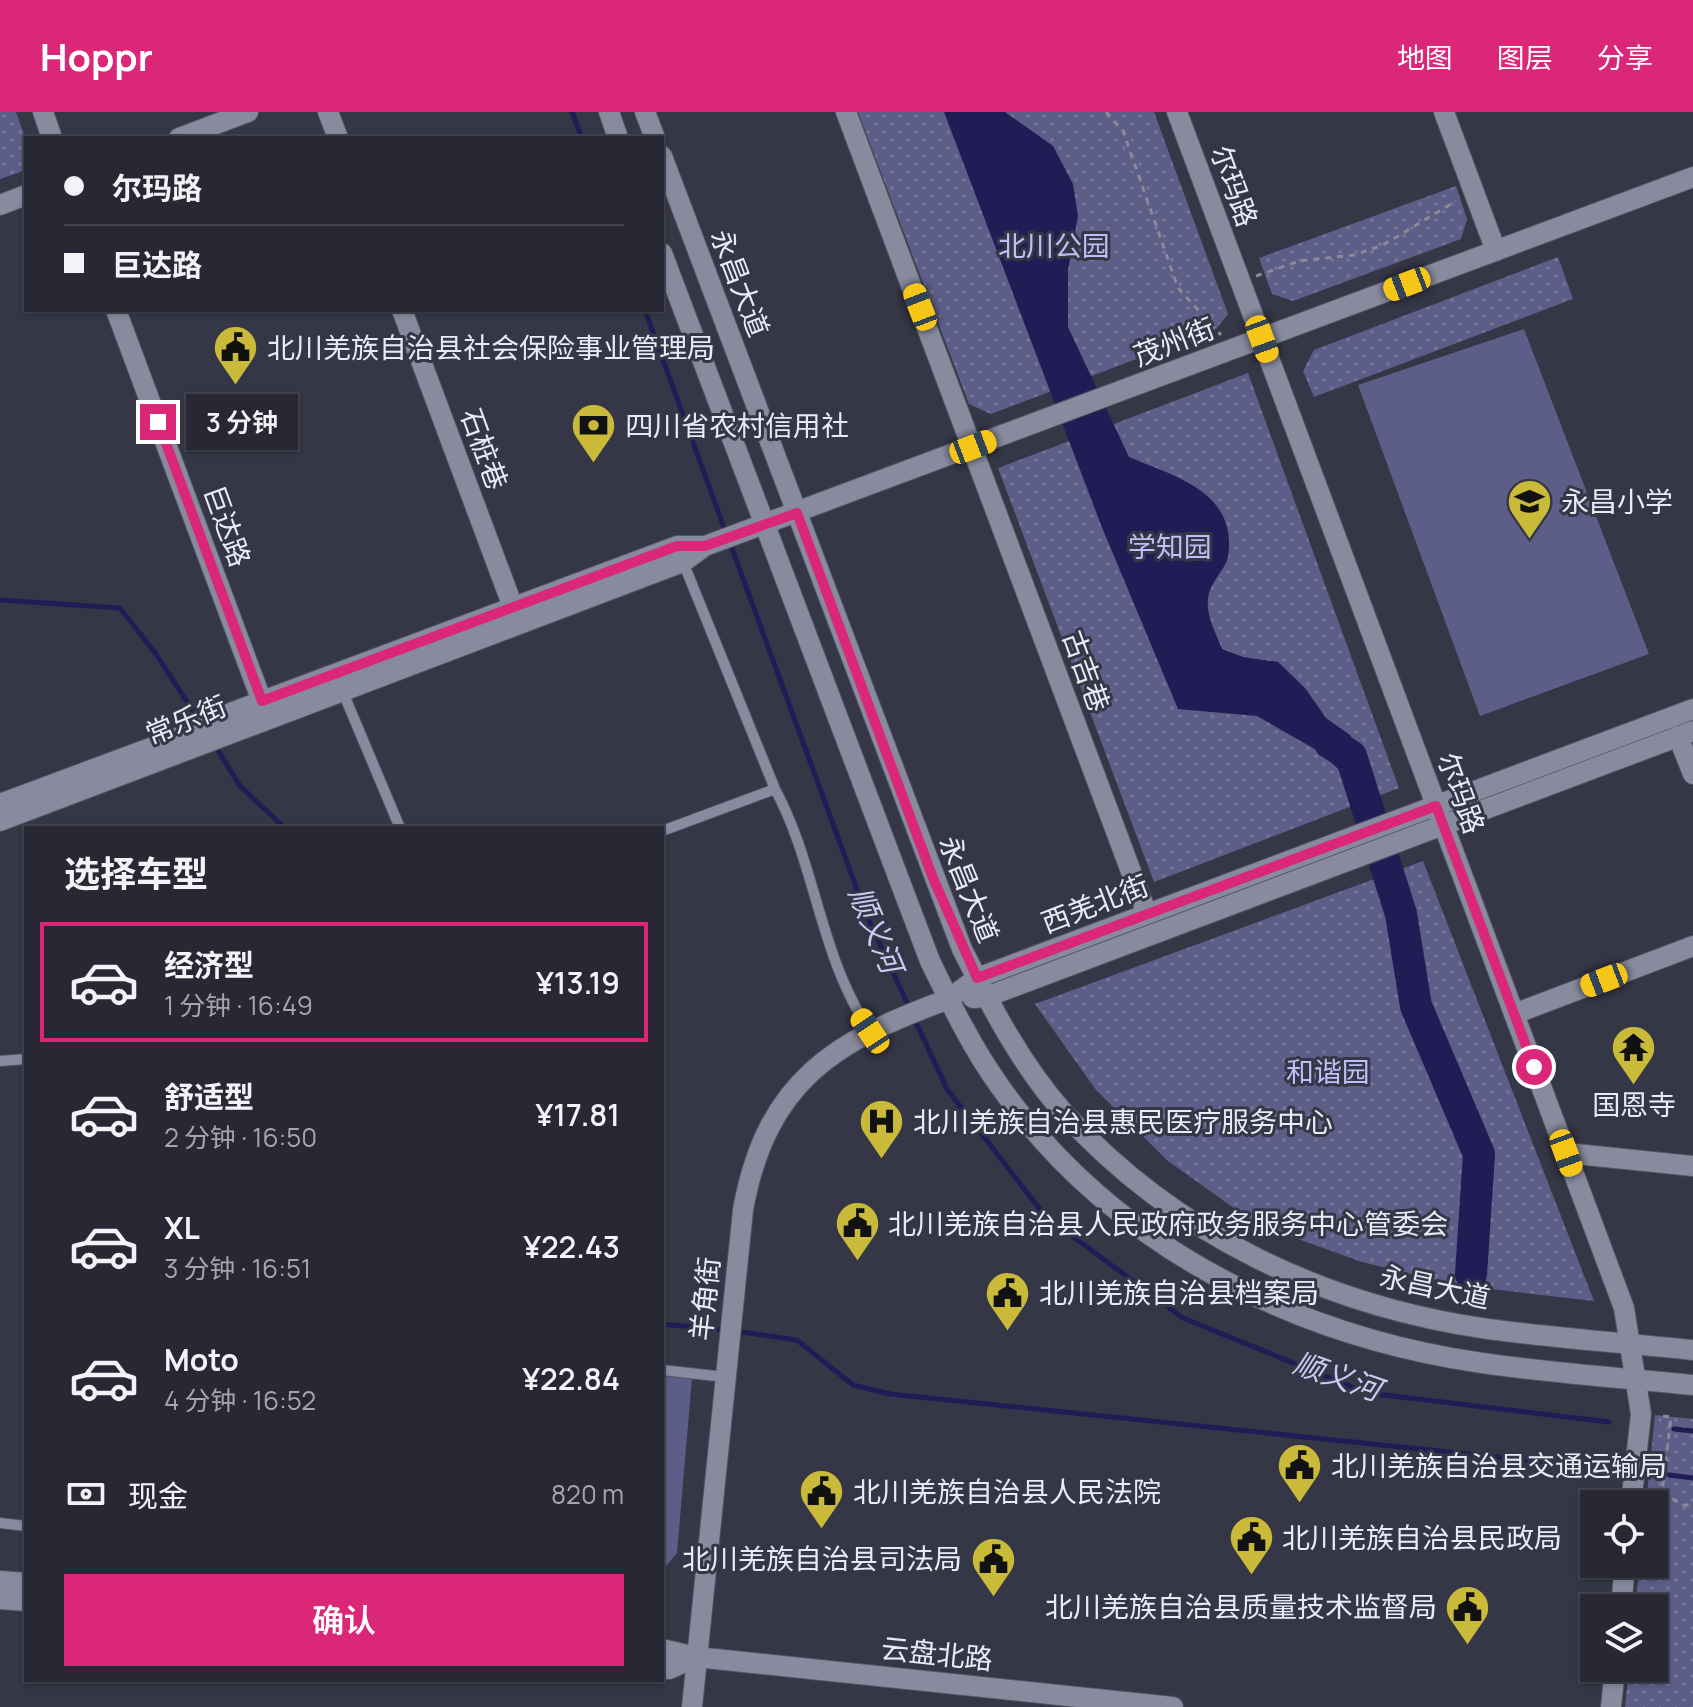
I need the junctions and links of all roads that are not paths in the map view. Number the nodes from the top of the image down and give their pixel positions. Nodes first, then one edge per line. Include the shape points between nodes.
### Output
1 (43, 112) edge
2 (248, 112) edge
3 (328, 112) edge
4 (609, 112) edge
5 (645, 112) edge
6 (846, 112) edge
7 (1177, 112) edge
8 (1444, 112) edge
9 (51, 136) edge
10 (184, 136) edge
11 (337, 136) edge
12 (617, 136) edge
13 (654, 136) edge
14 (664, 161) edge
15 (1693, 177) edge
16 (24, 196) edge
17 (0, 205) edge
18 (1496, 251) junction
19 (664, 258) edge
20 (117, 312) edge
21 (403, 312) edge
22 (1262, 339) junction
23 (973, 447) junction
24 (797, 513) junction
25 (765, 525) junction
26 (705, 546) junction
27 (683, 562) junction
28 (513, 607) junction
29 (342, 690) junction
30 (265, 709) junction
31 (1693, 709) edge
32 (1686, 734) edge
33 (188, 742) junction
34 (1693, 774) edge
35 (775, 789) junction
36 (0, 804) edge
37 (1436, 806) junction
38 (0, 821) edge
39 (1444, 825) junction
40 (399, 826) edge
41 (664, 830) edge
42 (1401, 830) junction
43 (1362, 845) junction
44 (1147, 914) junction
45 (1693, 946) edge
46 (977, 978) junction
47 (986, 997) junction
48 (949, 999) junction
49 (1514, 1014) junction
50 (876, 1028) junction
51 (24, 1059) edge
52 (0, 1061) edge
53 (1566, 1153) junction
54 (1693, 1166) edge
55 (1630, 1343) junction
56 (1693, 1350) edge
57 (664, 1370) edge
58 (725, 1377) junction
59 (1635, 1379) junction
60 (1693, 1385) edge
61 (1633, 1490) edge
62 (0, 1523) edge
63 (24, 1526) edge
64 (0, 1581) edge
65 (24, 1583) edge
66 (0, 1599) edge
67 (24, 1601) edge
68 (664, 1649) edge
69 (696, 1657) junction
70 (664, 1667) edge
71 (1614, 1682) edge
72 (692, 1707) edge
73 (1173, 1707) edge
74 (1611, 1707) edge

1 - 9 street
2 - 10 street
3 - 11 street
4 - 12 street
5 - 13 street
6 - 23 street, 古吉巷
7 - 22 street, 尔玛路
8 - 18 street
14 - 24 street, 永昌大道
15 - 18 street, 茂州街
16 - 17 street
18 - 22 street, 茂州街
19 - 25 street
20 - 30 street, 巨达路
21 - 28 street, 石桩巷
22 - 23 street, 茂州街
22 - 37 street, 尔玛路
23 - 24 street, 茂州街
23 - 44 street, 古吉巷
24 - 25 street, 茂州街
24 - 46 street, 永昌大道 via 933,878
25 - 26 street, 常乐街
25 - 48 street via 900,888
26 - 27 street, 常乐街
26 - 28 street, 常乐街 via 677,546
27 - 29 street, 常乐街
27 - 35 lane
28 - 30 street, 常乐街
29 - 30 street, 常乐街
29 - 40 lane
30 - 33 street, 常乐街
31 - 37 street, 西羌北街
32 - 34 street
32 - 39 street, 西羌北街
33 - 36 street, 常乐街
33 - 38 street, 常乐街
35 - 41 lane
35 - 50 lane via 791,818 831,957 852,1004
37 - 39 street, 尔玛路
37 - 42 street, 西羌北街
39 - 42 street, 西羌北街
39 - 49 street, 尔玛路
42 - 43 street, 西羌北街
43 - 44 street, 西羌北街
43 - 47 street, 西羌北街
44 - 46 street, 西羌北街
45 - 49 street
46 - 47 street, 永昌大道
46 - 48 street, 西羌北街
47 - 48 street, 西羌北街
47 - 55 street, 永昌大道 via 1064,1113 1143,1187 1231,1246 1323,1288 1432,1318
48 - 50 street, 羊角街
48 - 59 street via 1000,1087 1038,1136 1121,1214 1214,1276 1311,1320 1409,1348 1482,1363
49 - 53 street, 尔玛路
50 - 58 street, 羊角街 via 828,1056 768,1126 747,1184
51 - 52 lane
53 - 54 street
53 - 55 street, 尔玛路 via 1624,1308
55 - 56 street, 永昌大道
55 - 59 street, 尔玛路
57 - 58 lane
58 - 69 street, 羊角街
59 - 60 street
59 - 61 street, 尔玛路 via 1641,1414
62 - 63 lane
64 - 65 street
66 - 67 street
68 - 69 street, 云盘北路
69 - 70 street
69 - 72 street, 羊角街
69 - 73 street, 云盘北路
71 - 74 street

